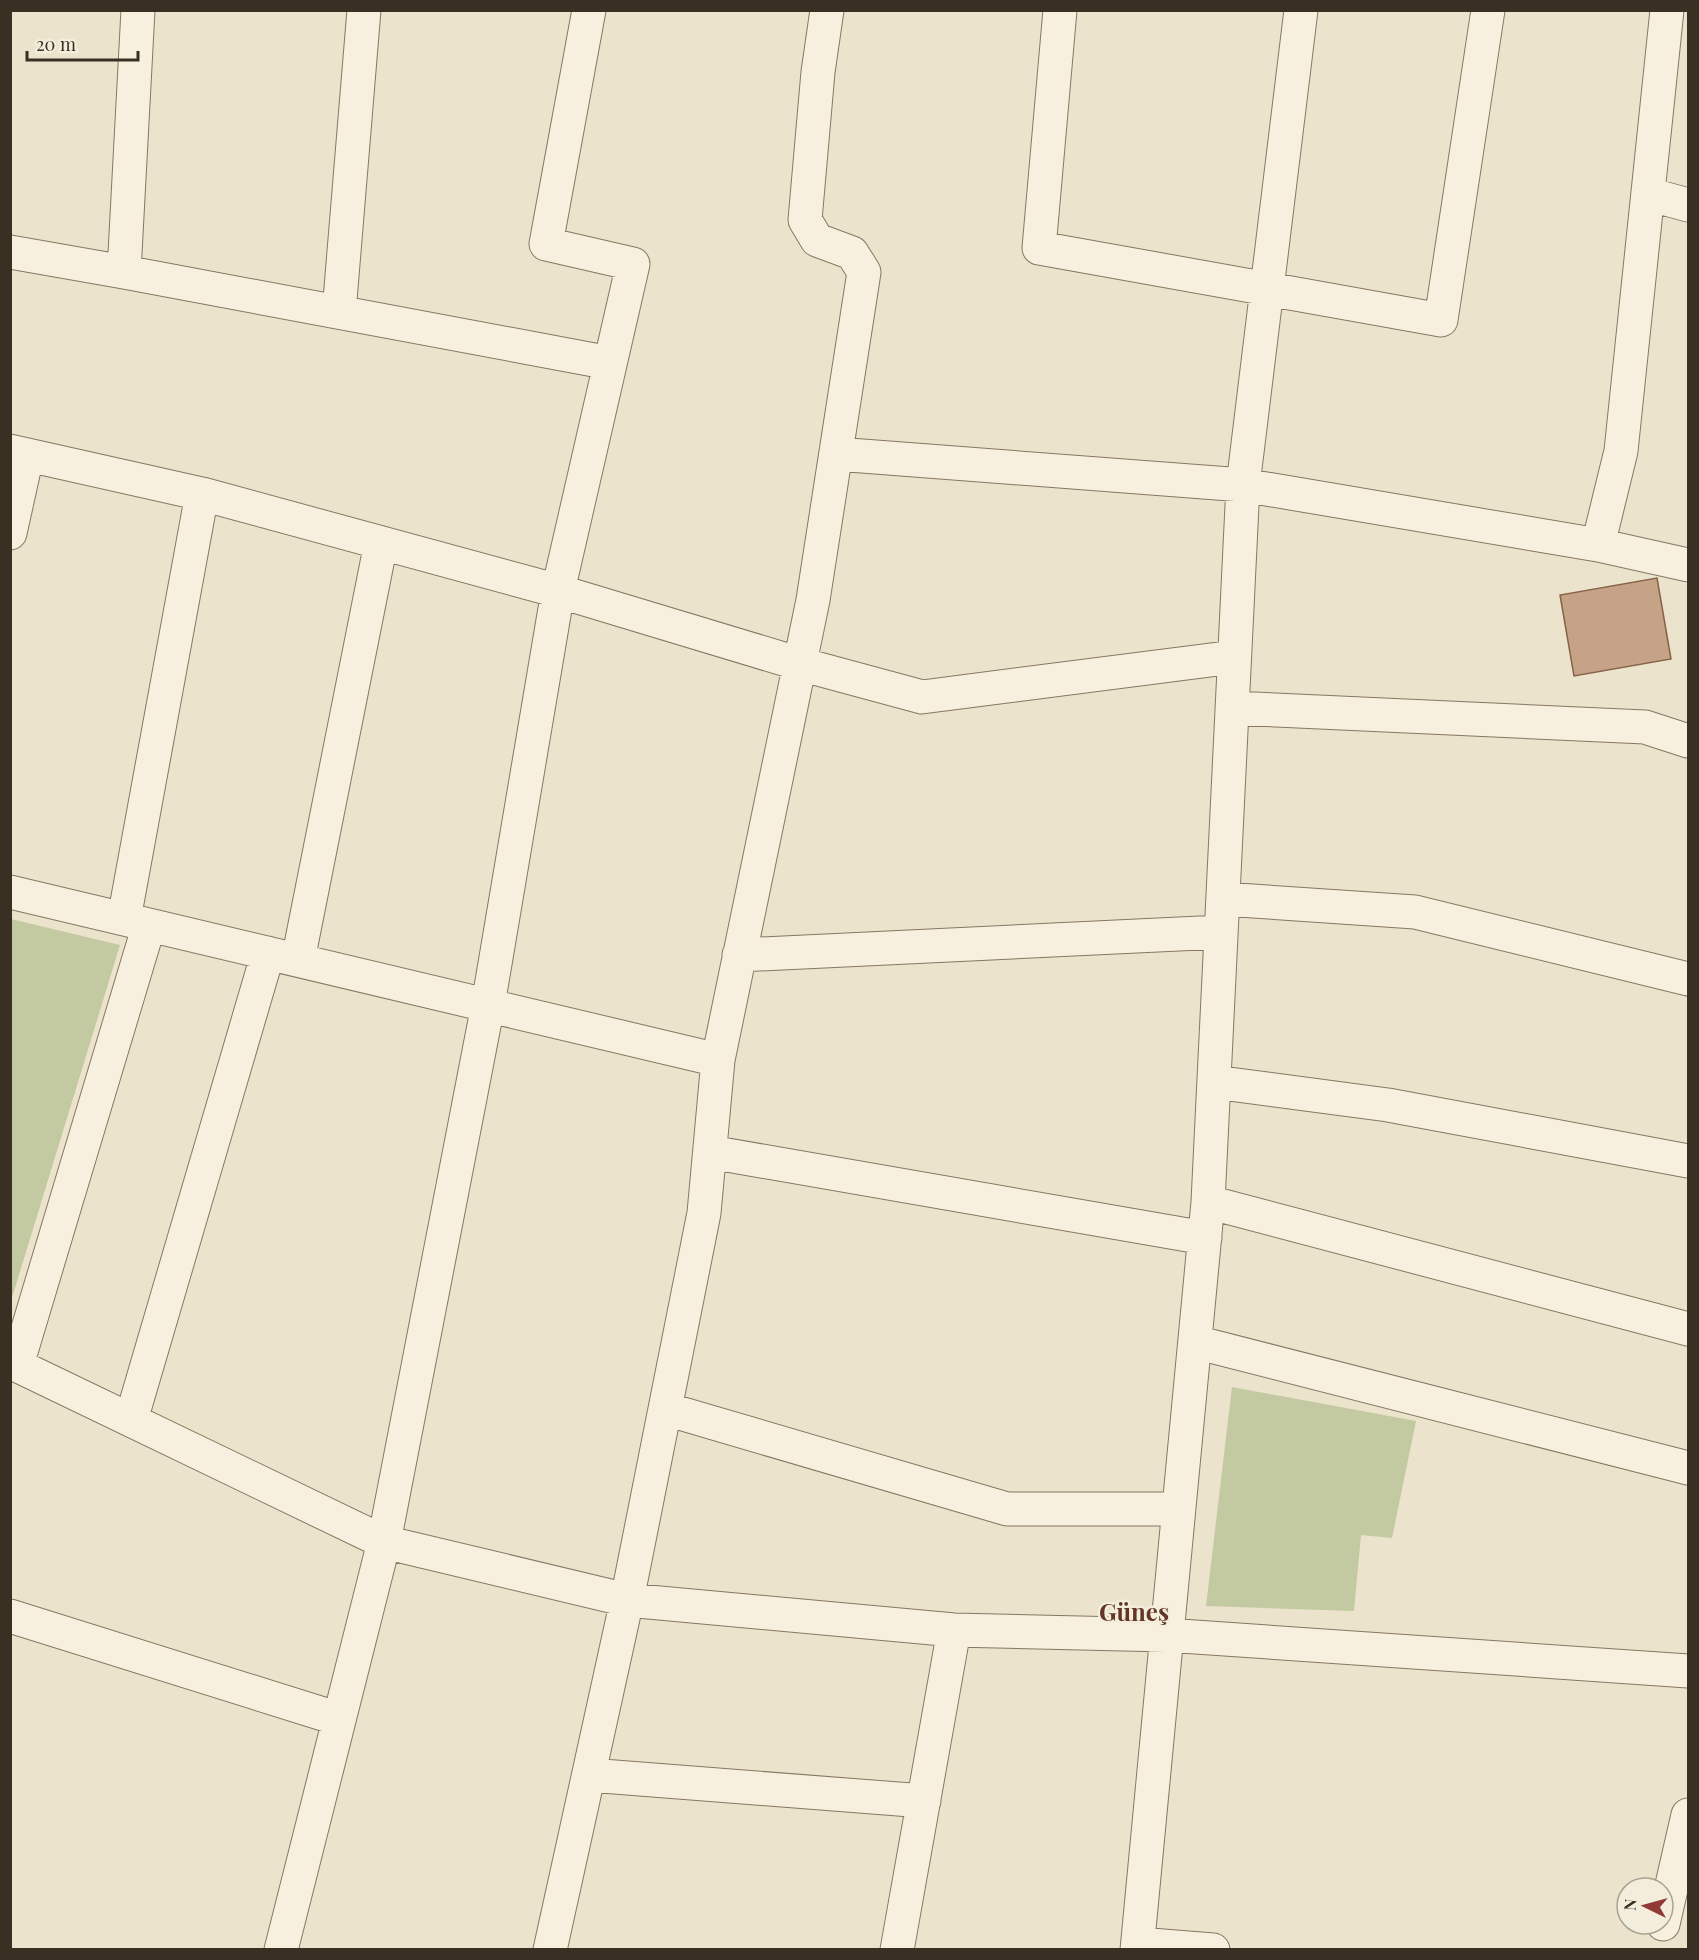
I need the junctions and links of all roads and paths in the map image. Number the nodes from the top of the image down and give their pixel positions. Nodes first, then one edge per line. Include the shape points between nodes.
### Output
1 (138, 10) edge
2 (364, 10) edge
3 (589, 10) edge
4 (827, 10) edge
5 (1060, 10) edge
6 (1301, 10) edge
7 (1488, 10) edge
8 (1667, 10) edge
9 (1648, 194) junction
10 (1689, 205) edge
11 (10, 252) edge
12 (124, 272) junction
13 (1266, 287) junction
14 (339, 312) junction
15 (610, 363) junction
16 (19, 454) edge
17 (836, 454) junction
18 (1243, 484) junction
19 (202, 494) junction
20 (10, 533) edge
21 (381, 543) junction
22 (1598, 545) junction
23 (1689, 565) edge
24 (558, 591) junction
25 (1234, 657) junction
26 (800, 663) junction
27 (1232, 708) junction
28 (1689, 741) edge
29 (10, 892) edge
30 (1223, 899) junction
31 (137, 922) junction
32 (1221, 932) junction
33 (739, 955) junction
34 (283, 956) junction
35 (1689, 979) edge
36 (488, 1005) junction
37 (718, 1060) junction
38 (1214, 1082) junction
39 (710, 1152) junction
40 (1689, 1161) edge
41 (1208, 1202) junction
42 (1205, 1238) junction
43 (1689, 1329) edge
44 (1195, 1342) junction
45 (14, 1363) edge
46 (666, 1409) junction
47 (131, 1420) junction
48 (1689, 1468) edge
49 (1178, 1509) junction
50 (384, 1542) junction
51 (627, 1600) junction
52 (10, 1616) edge
53 (954, 1630) junction
54 (1166, 1635) junction
55 (1689, 1671) edge
56 (339, 1719) junction
57 (589, 1775) junction
58 (924, 1801) junction
59 (1689, 1815) edge
60 (1674, 1876) edge
61 (1138, 1947) edge
62 (281, 1950) edge
63 (550, 1950) edge
64 (897, 1950) edge
65 (1213, 1950) edge

1 - 12 street
2 - 14 street
3 - 15 street via 546,244 633,264
4 - 17 street via 805,220 817,240 852,254 864,272
5 - 13 street via 1039,248
6 - 13 street
7 - 13 street via 1441,320
8 - 9 street
9 - 10 street
9 - 22 street via 1621,451
11 - 12 street
12 - 14 street
13 - 18 street
14 - 15 street
15 - 24 street
16 - 19 street
16 - 20 street
17 - 18 street
17 - 26 street
18 - 22 street
18 - 25 street
19 - 21 street
19 - 31 street
21 - 24 street
21 - 34 street
22 - 23 street
24 - 26 street
24 - 36 street
25 - 26 street via 922,698
25 - 27 street
26 - 33 street
27 - 28 street via 1645,727
27 - 30 street
29 - 31 street
30 - 32 street
30 - 35 street via 1415,912
31 - 34 street
31 - 45 street
32 - 33 street
32 - 38 street
33 - 37 street
34 - 36 street
34 - 47 street
36 - 37 street
36 - 50 street
37 - 39 street
38 - 40 street via 1388,1105
38 - 41 street
39 - 42 street
39 - 46 street via 704,1213
41 - 42 street
41 - 43 street
42 - 44 street
44 - 48 street
44 - 49 street
45 - 47 street
46 - 49 street via 1007,1509
46 - 51 street
47 - 50 street
49 - 54 street
50 - 51 street
50 - 56 street
51 - 53 street
51 - 57 street
52 - 56 street
53 - 54 street
53 - 58 street
54 - 55 street
54 - 61 street
56 - 62 street
57 - 58 street
57 - 63 street
58 - 64 street
59 - 60 street
61 - 65 street

